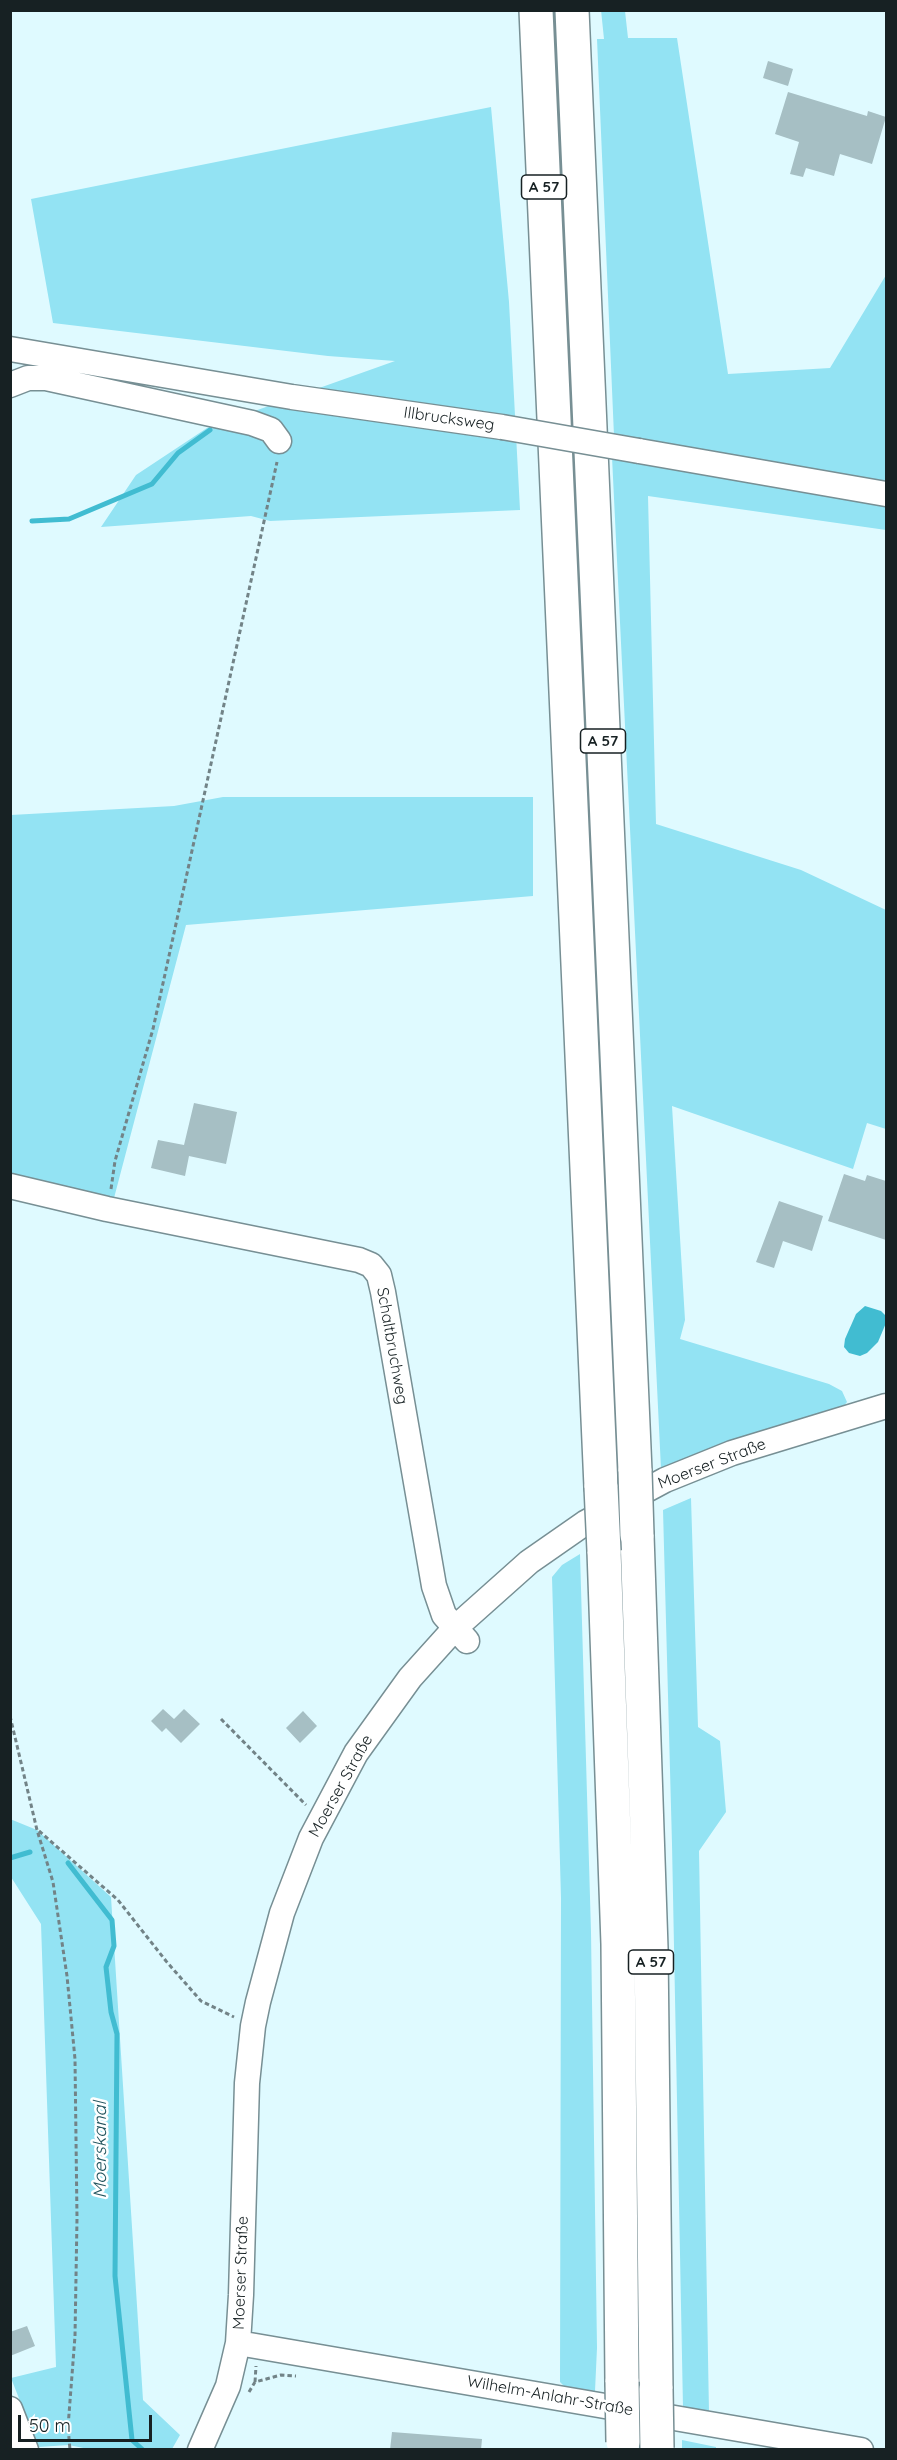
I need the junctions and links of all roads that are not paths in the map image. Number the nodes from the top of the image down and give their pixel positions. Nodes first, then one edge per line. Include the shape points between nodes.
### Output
1 (536, 10) edge
2 (572, 10) edge
3 (10, 349) edge
4 (10, 385) edge
5 (279, 441) road end
6 (886, 494) edge
7 (10, 1186) edge
8 (886, 1406) edge
9 (461, 1635) junction
10 (248, 2345) junction
11 (10, 2409) edge
12 (623, 2446) edge
13 (657, 2449) edge
14 (26, 2450) edge
15 (200, 2450) edge
16 (861, 2450) edge

1 - 12 highway, A 57, bridge via 604,1551 618,1944
2 - 13 highway, A 57, bridge via 635,1471 651,1948
3 - 6 street, Illbrucksweg, bridge via 292,397 502,427
4 - 5 street via 28,378 45,378 252,423 271,430
7 - 9 street, Schaltbruchweg via 371,1265 379,1275 383,1292 434,1586 444,1615
8 - 9 street, Moerser Straße via 732,1453 665,1480 585,1522 529,1562
9 - 10 street, Moerser Straße via 410,1678 356,1753 320,1820 282,1913 253,2026 247,2083
10 - 15 street, Moerser Straße
10 - 16 street, Wilhelm-Anlahr-Straße
11 - 14 street

